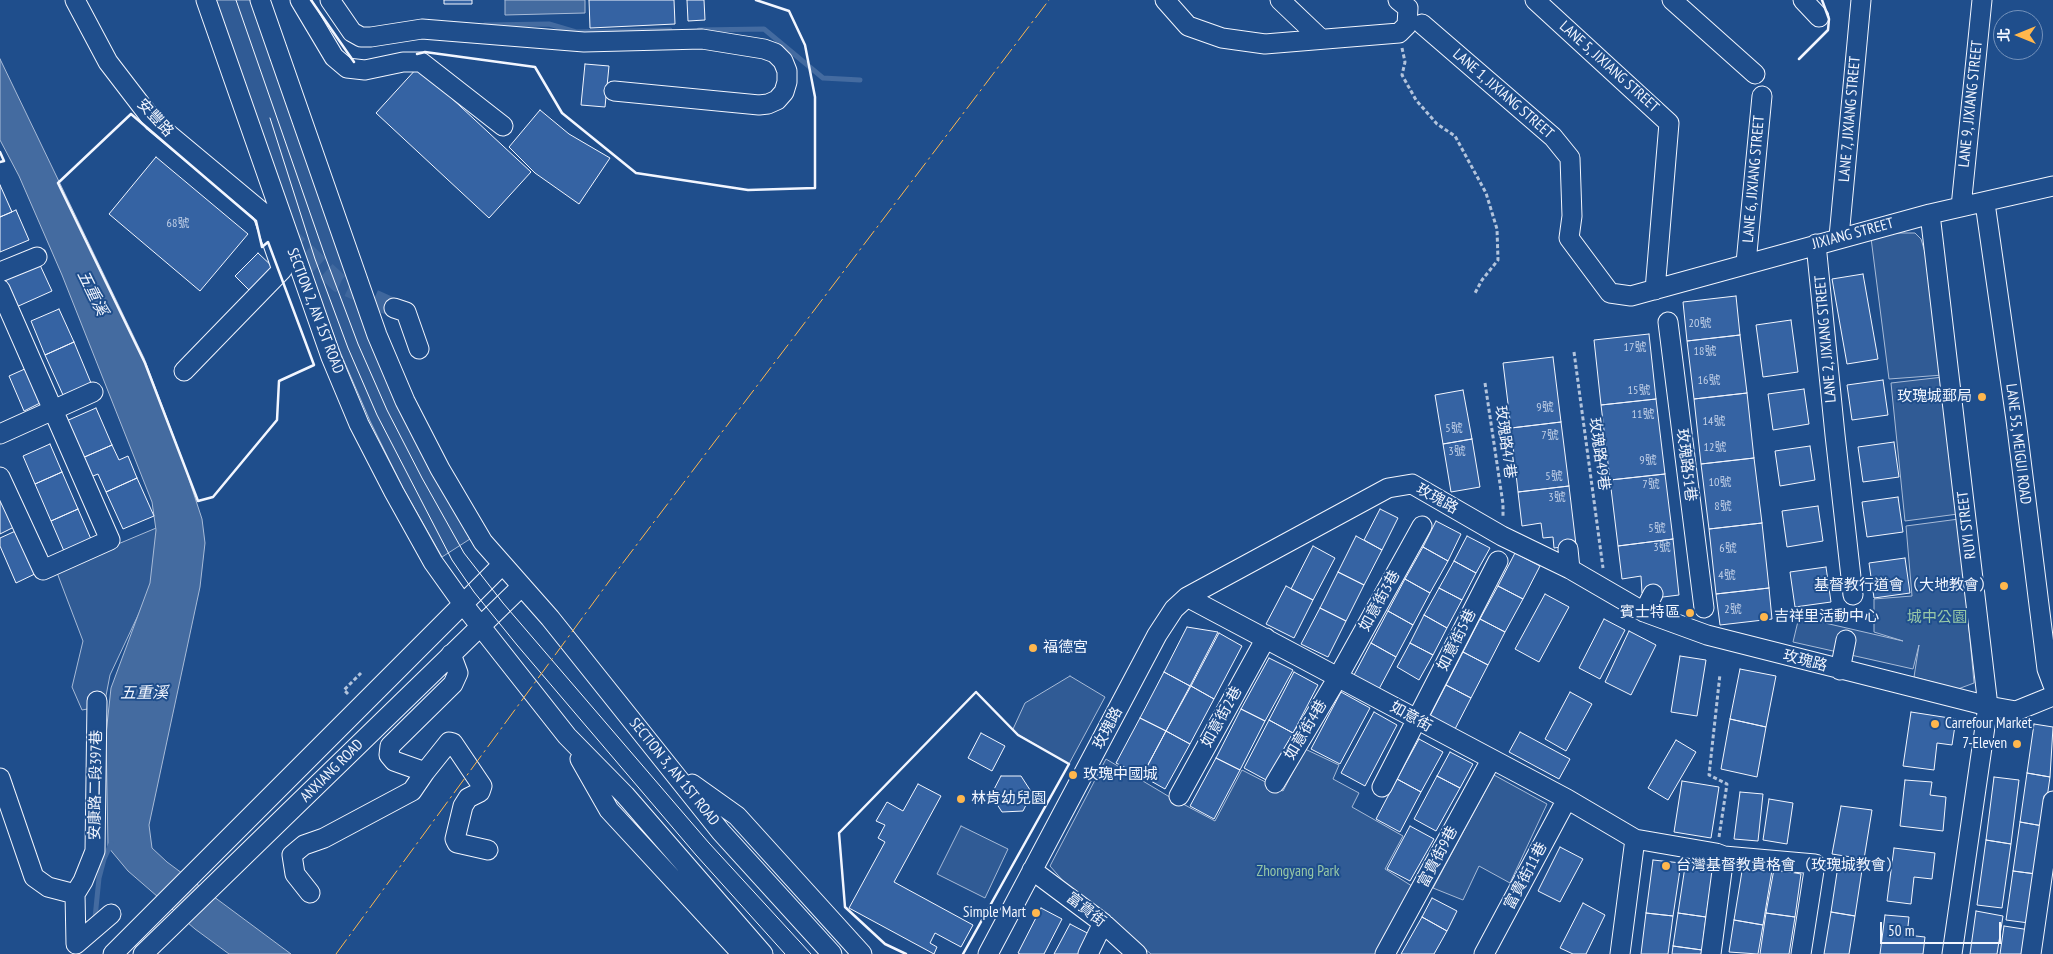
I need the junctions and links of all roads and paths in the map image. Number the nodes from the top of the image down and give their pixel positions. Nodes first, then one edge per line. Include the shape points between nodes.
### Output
1 (75, 0) edge
2 (206, 0) edge
3 (260, 0) edge
4 (300, 0) edge
5 (330, 0) edge
6 (1165, 0) edge
7 (1280, 0) edge
8 (1398, 0) edge
9 (1535, 0) edge
10 (1672, 0) edge
11 (1803, 0) edge
12 (1860, 0) edge
13 (1982, 0) edge
14 (1819, 17) dead end
15 (1422, 24) dead end
16 (1399, 33) junction
17 (1322, 39) junction
18 (1755, 74) dead end
19 (614, 91) dead end
20 (1762, 96) dead end
21 (503, 126) dead end
22 (2053, 186) edge
23 (1985, 203) junction
24 (1961, 208) junction
25 (1930, 214) junction
26 (1839, 238) junction
27 (1816, 244) junction
28 (36, 257) dead end
29 (1746, 263) junction
30 (0, 272) edge
31 (0, 288) edge
32 (1655, 290) junction
33 (1474, 295) dead end
34 (394, 308) tunnel mouth
35 (1668, 322) dead end
36 (419, 349) dead end
37 (1574, 352) dead end
38 (184, 371) dead end
39 (1485, 383) dead end
40 (93, 392) dead end
41 (54, 409) junction
42 (0, 434) edge
43 (0, 477) edge
44 (1503, 504) dead end
45 (1422, 526) dead end
46 (1568, 549) dead end
47 (1602, 559) dead end
48 (1498, 561) dead end
49 (502, 565) junction
50 (1570, 569) junction
51 (521, 587) junction
52 (1653, 594) dead end
53 (1853, 594) dead end
54 (1187, 597) junction
55 (463, 604) junction
56 (1704, 608) dead end
57 (1644, 612) junction
58 (480, 625) junction
59 (1266, 638) junction
60 (1846, 640) dead end
61 (451, 654) junction
62 (1840, 670) junction
63 (361, 673) dead end
64 (1720, 674) dead end
65 (1338, 677) junction
66 (2053, 685) edge
67 (348, 694) dead end
68 (2053, 696) edge
69 (97, 701) dead end
70 (1988, 706) junction
71 (1417, 720) junction
72 (568, 736) junction
73 (1491, 760) junction
74 (674, 771) junction
75 (425, 772) junction
76 (0, 778) edge
77 (1275, 783) dead end
78 (1382, 787) dead end
79 (1179, 796) dead end
80 (1567, 799) junction
81 (2053, 801) edge
82 (1635, 839) junction
83 (1721, 848) junction
84 (488, 850) dead end
85 (1032, 870) junction
86 (310, 893) dead end
87 (75, 894) junction
88 (111, 914) dead end
89 (1103, 923) junction
90 (77, 951) edge
91 (122, 951) edge
92 (143, 954) edge
93 (742, 954) edge
94 (763, 954) edge
95 (832, 954) edge
96 (862, 954) edge
97 (988, 954) edge
98 (1088, 954) edge
99 (1137, 954) edge
100 (1386, 954) edge
101 (1484, 954) edge
102 (1620, 954) edge
103 (1711, 954) edge
104 (1801, 954) edge
105 (1952, 954) edge
106 (2032, 954) edge

1 - 38 street, 安豐路 via 108,62 154,122 262,212 282,270
2 - 55 street, SECTION 2, AN 1ST ROAD via 331,357 394,492 433,562
3 - 49 street via 345,248 401,392 440,469 483,542
4 - 21 street via 334,57 347,68 365,70 403,62 421,62
5 - 19 street via 352,32 361,36 422,29 584,42 702,39 764,49 783,61 787,71 784,92 768,104
6 - 17 street via 1188,26 1222,38 1265,44
7 - 17 street
8 - 16 street via 1408,8 1407,25
9 - 32 street, LANE 5, JIXIANG STREET via 1670,123
10 - 18 street
11 - 14 street
12 - 26 street, LANE 7, JIXIANG STREET
13 - 24 street, LANE 9, JIXIANG STREET
15 - 32 street, LANE 1, JIXIANG STREET via 1553,137 1570,158 1572,216 1569,238 1610,293 1631,296
16 - 17 street
16 - 33 path via 1405,62 1402,75 1416,100 1437,124 1455,136 1486,193 1497,229 1498,260
20 - 29 street, LANE 6, JIXIANG STREET
22 - 23 street, JIXIANG STREET
23 - 24 street, JIXIANG STREET
23 - 66 street, LANE 55, MEIGUI ROAD via 2047,669
24 - 25 street, JIXIANG STREET
25 - 26 street, JIXIANG STREET
25 - 70 street, RUYI STREET
26 - 27 street, JIXIANG STREET
27 - 29 street, JIXIANG STREET
27 - 53 street, LANE 2, JIXIANG STREET
28 - 30 street
29 - 32 street, JIXIANG STREET
31 - 41 street
34 - 36 street via 406,312
35 - 56 street, 玫瑰路51巷
37 - 47 path, 玫瑰路49巷
39 - 44 path, 玫瑰路47巷
40 - 41 street
41 - 42 street
41 - 43 street via 110,540 43,570
45 - 65 street, 如意街3巷
46 - 50 street
48 - 71 street, 如意街5巷
49 - 51 street
49 - 55 street, ANXIANG ROAD
50 - 54 street, 玫瑰路 via 1502,536 1412,484 1388,488
50 - 57 street, 玫瑰路
51 - 58 street, ANXIANG ROAD
51 - 74 street, SECTION 3, AN 1ST ROAD
52 - 57 street
54 - 59 street, 如意街
54 - 85 street, 玫瑰路 via 1174,609 1157,635
55 - 58 street
55 - 91 street, ANXIANG ROAD via 151,917
57 - 62 street, 玫瑰路 via 1707,635
58 - 61 street, ANXIANG ROAD
58 - 72 street
59 - 65 street, 如意街
59 - 79 street, 如意街2巷
60 - 62 street
61 - 75 street via 458,673 453,684 390,746 389,755 394,761
61 - 92 street, ANXIANG ROAD
62 - 70 street, 玫瑰路
63 - 67 path via 344,690
64 - 83 path via 1708,775 1727,784
65 - 71 street, 如意街
65 - 77 street, 如意街4巷
68 - 70 street, 玫瑰路 via 2016,711
69 - 87 street, 安康路二段397巷 via 94,851
70 - 105 street, RUYI STREET
71 - 73 street, 如意街
71 - 78 street, 如意街5巷
72 - 93 street via 609,810
72 - 94 street via 625,795
73 - 80 street, 如意街
73 - 100 street, 富貴街9巷
74 - 95 street, SECTION 3, AN 1ST ROAD via 722,832
74 - 96 street via 737,816
75 - 84 street via 449,742 453,743 482,786 480,792 468,798 462,806 455,838 457,843
75 - 86 street via 412,791 292,854 295,874
76 - 87 street via 34,877 48,887
80 - 82 street, 如意街
80 - 101 street, 富貴街11巷
81 - 106 street
82 - 83 street, 如意街 via 1716,853
82 - 102 street
83 - 103 street
83 - 104 street, 如意街 via 1815,864
85 - 89 street, 富貴街
85 - 97 street, 玫瑰路
87 - 90 street, 安康路二段397巷
88 - 90 street
89 - 98 street
89 - 99 street, 富貴街

